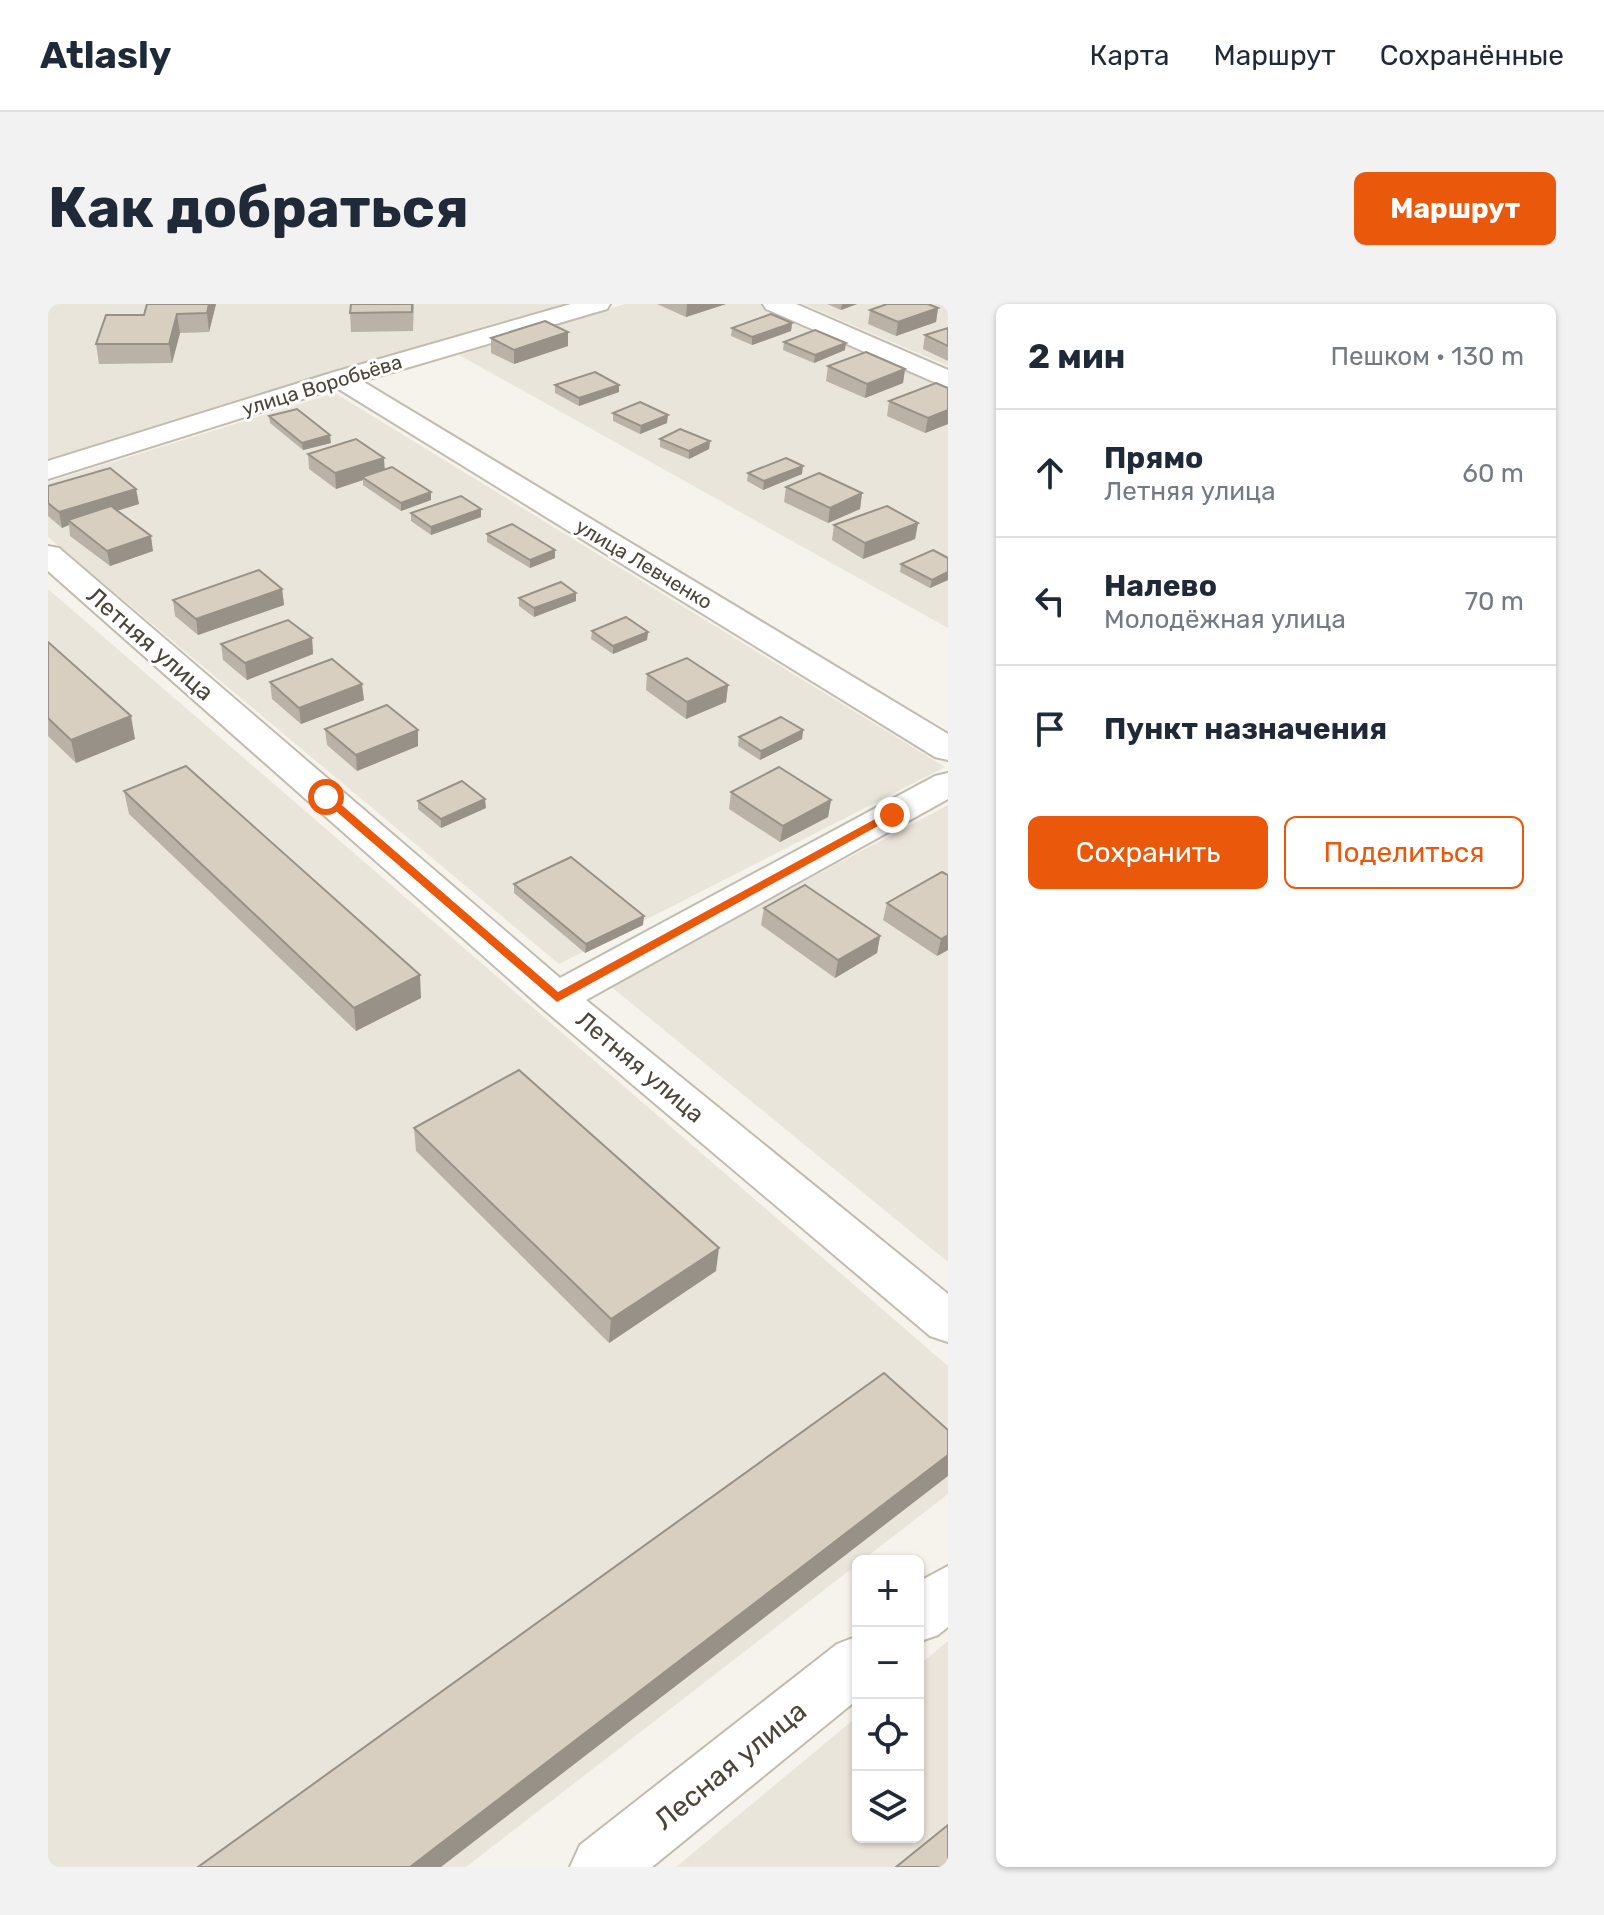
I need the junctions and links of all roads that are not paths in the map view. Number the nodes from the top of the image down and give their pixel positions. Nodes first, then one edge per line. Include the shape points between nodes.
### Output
1 (598, 304) edge
2 (775, 304) edge
3 (340, 379) junction
4 (948, 380) edge
5 (48, 470) edge
6 (48, 555) edge
7 (948, 749) edge
8 (948, 784) edge
9 (557, 998) junction
10 (948, 1322) edge
11 (948, 1592) edge
12 (924, 1611) edge
13 (852, 1668) edge
14 (602, 1867) edge

1 - 3 street, улица Воробьёва
2 - 4 street
3 - 5 street, улица Воробьёва
3 - 7 street, улица Левченко
6 - 9 street, Летняя улица
8 - 9 street
9 - 10 street, Летняя улица
11 - 12 street
13 - 14 street, Лесная улица

